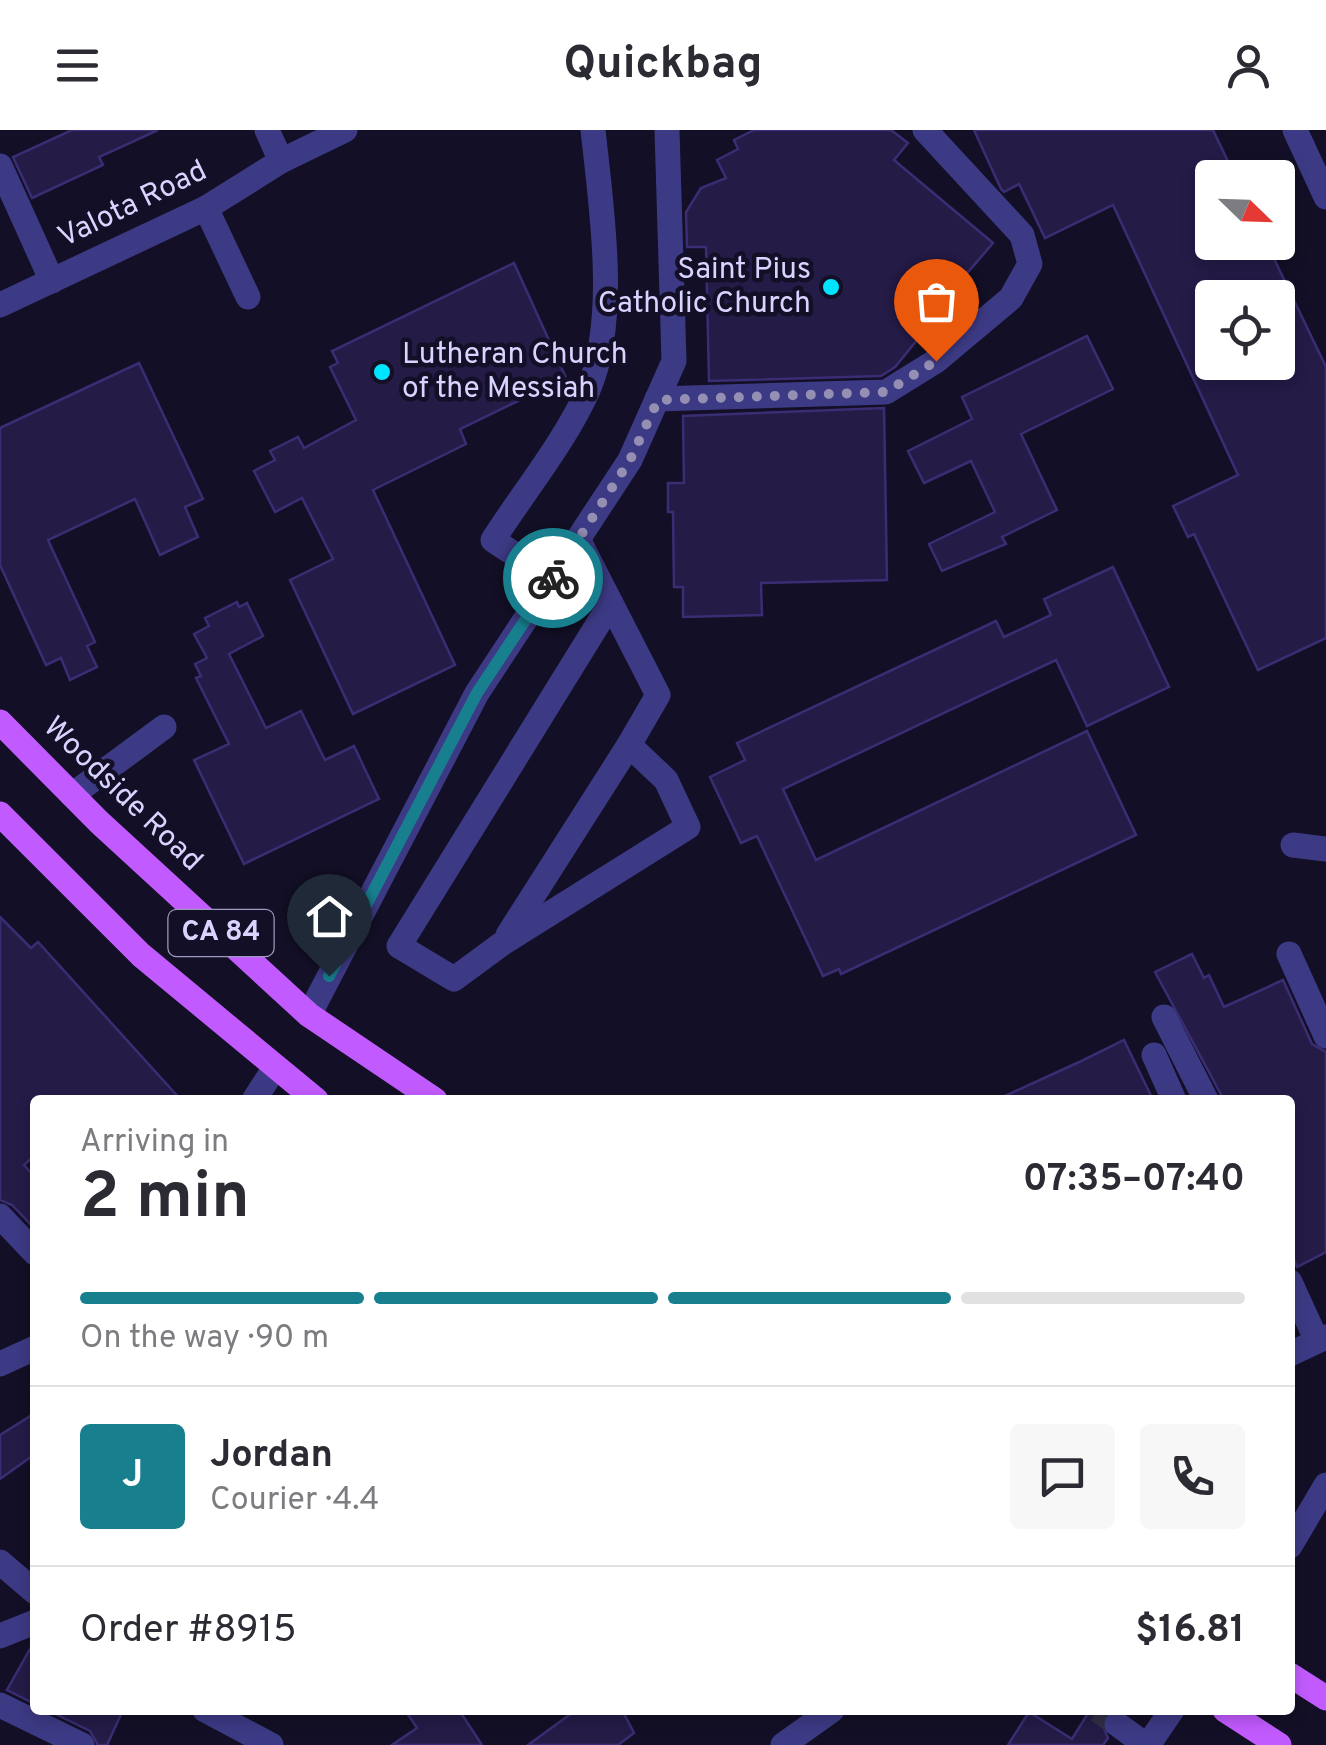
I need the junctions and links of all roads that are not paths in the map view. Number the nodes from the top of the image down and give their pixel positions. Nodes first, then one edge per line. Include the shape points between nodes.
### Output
1 (267, 130) edge
2 (345, 130) edge
3 (593, 130) edge
4 (666, 130) edge
5 (924, 130) edge
6 (1295, 130) edge
7 (282, 161) junction
8 (0, 166) edge
9 (1326, 197) edge
10 (206, 208) junction
11 (52, 281) junction
12 (248, 297) dead end
13 (0, 305) edge
14 (658, 400) junction
15 (578, 539) junction
16 (552, 578) junction
17 (611, 604) junction
18 (0, 722) edge
19 (164, 726) dead end
20 (628, 745) junction
21 (72, 795) junction
22 (0, 814) edge
23 (1292, 844) dead end
24 (1326, 849) edge
25 (503, 943) junction
26 (1289, 954) dead end
27 (309, 1015) junction
28 (1164, 1017) dead end
29 (1326, 1036) edge
30 (1154, 1055) dead end
31 (274, 1069) junction
32 (257, 1095) edge
33 (309, 1095) edge
34 (428, 1095) edge
35 (1172, 1095) edge
36 (1203, 1095) edge
37 (0, 1216) edge
38 (30, 1248) edge
39 (1295, 1291) edge
40 (1322, 1339) edge
41 (30, 1350) edge
42 (1295, 1352) edge
43 (0, 1364) edge
44 (1326, 1485) edge
45 (1295, 1538) edge
46 (0, 1562) edge
47 (30, 1588) edge
48 (30, 1624) edge
49 (0, 1636) edge
50 (1295, 1677) edge
51 (1326, 1698) edge
52 (0, 1705) edge
53 (213, 1715) edge
54 (825, 1715) edge
55 (1168, 1715) edge
56 (1233, 1715) edge
57 (1117, 1724) tunnel mouth
58 (82, 1745) edge
59 (270, 1745) edge
60 (784, 1745) edge
61 (1147, 1745) edge
62 (1279, 1745) edge

1 - 7 street
2 - 7 street, Valota Road
3 - 16 street via 602,349 587,392 493,540
4 - 14 street via 674,361
5 - 14 street via 1022,236 1030,264 1011,298 936,361 886,392
6 - 9 street
7 - 10 street, Valota Road
8 - 11 street
10 - 11 street, Valota Road
10 - 12 street
11 - 13 street, Valota Road
14 - 15 street via 630,460
15 - 16 street
15 - 17 street
16 - 27 street via 477,693
17 - 20 street via 658,694
17 - 25 street via 400,946 454,980
18 - 21 main road, Woodside Road / CA 84
19 - 21 street
20 - 25 street
20 - 25 street via 666,780 688,828
21 - 27 main road, Woodside Road / CA 84
22 - 31 main road, CA 84 via 142,955
23 - 24 street
26 - 29 street
27 - 34 main road, Woodside Road / CA 84
28 - 36 street
30 - 35 street
31 - 32 street
31 - 33 main road, CA 84
37 - 38 street
39 - 40 street
40 - 42 street
41 - 43 street
44 - 45 street
46 - 47 street
48 - 49 street
50 - 51 main road
52 - 58 street
53 - 59 street
54 - 60 street
55 - 61 street
56 - 62 main road
57 - 61 street

